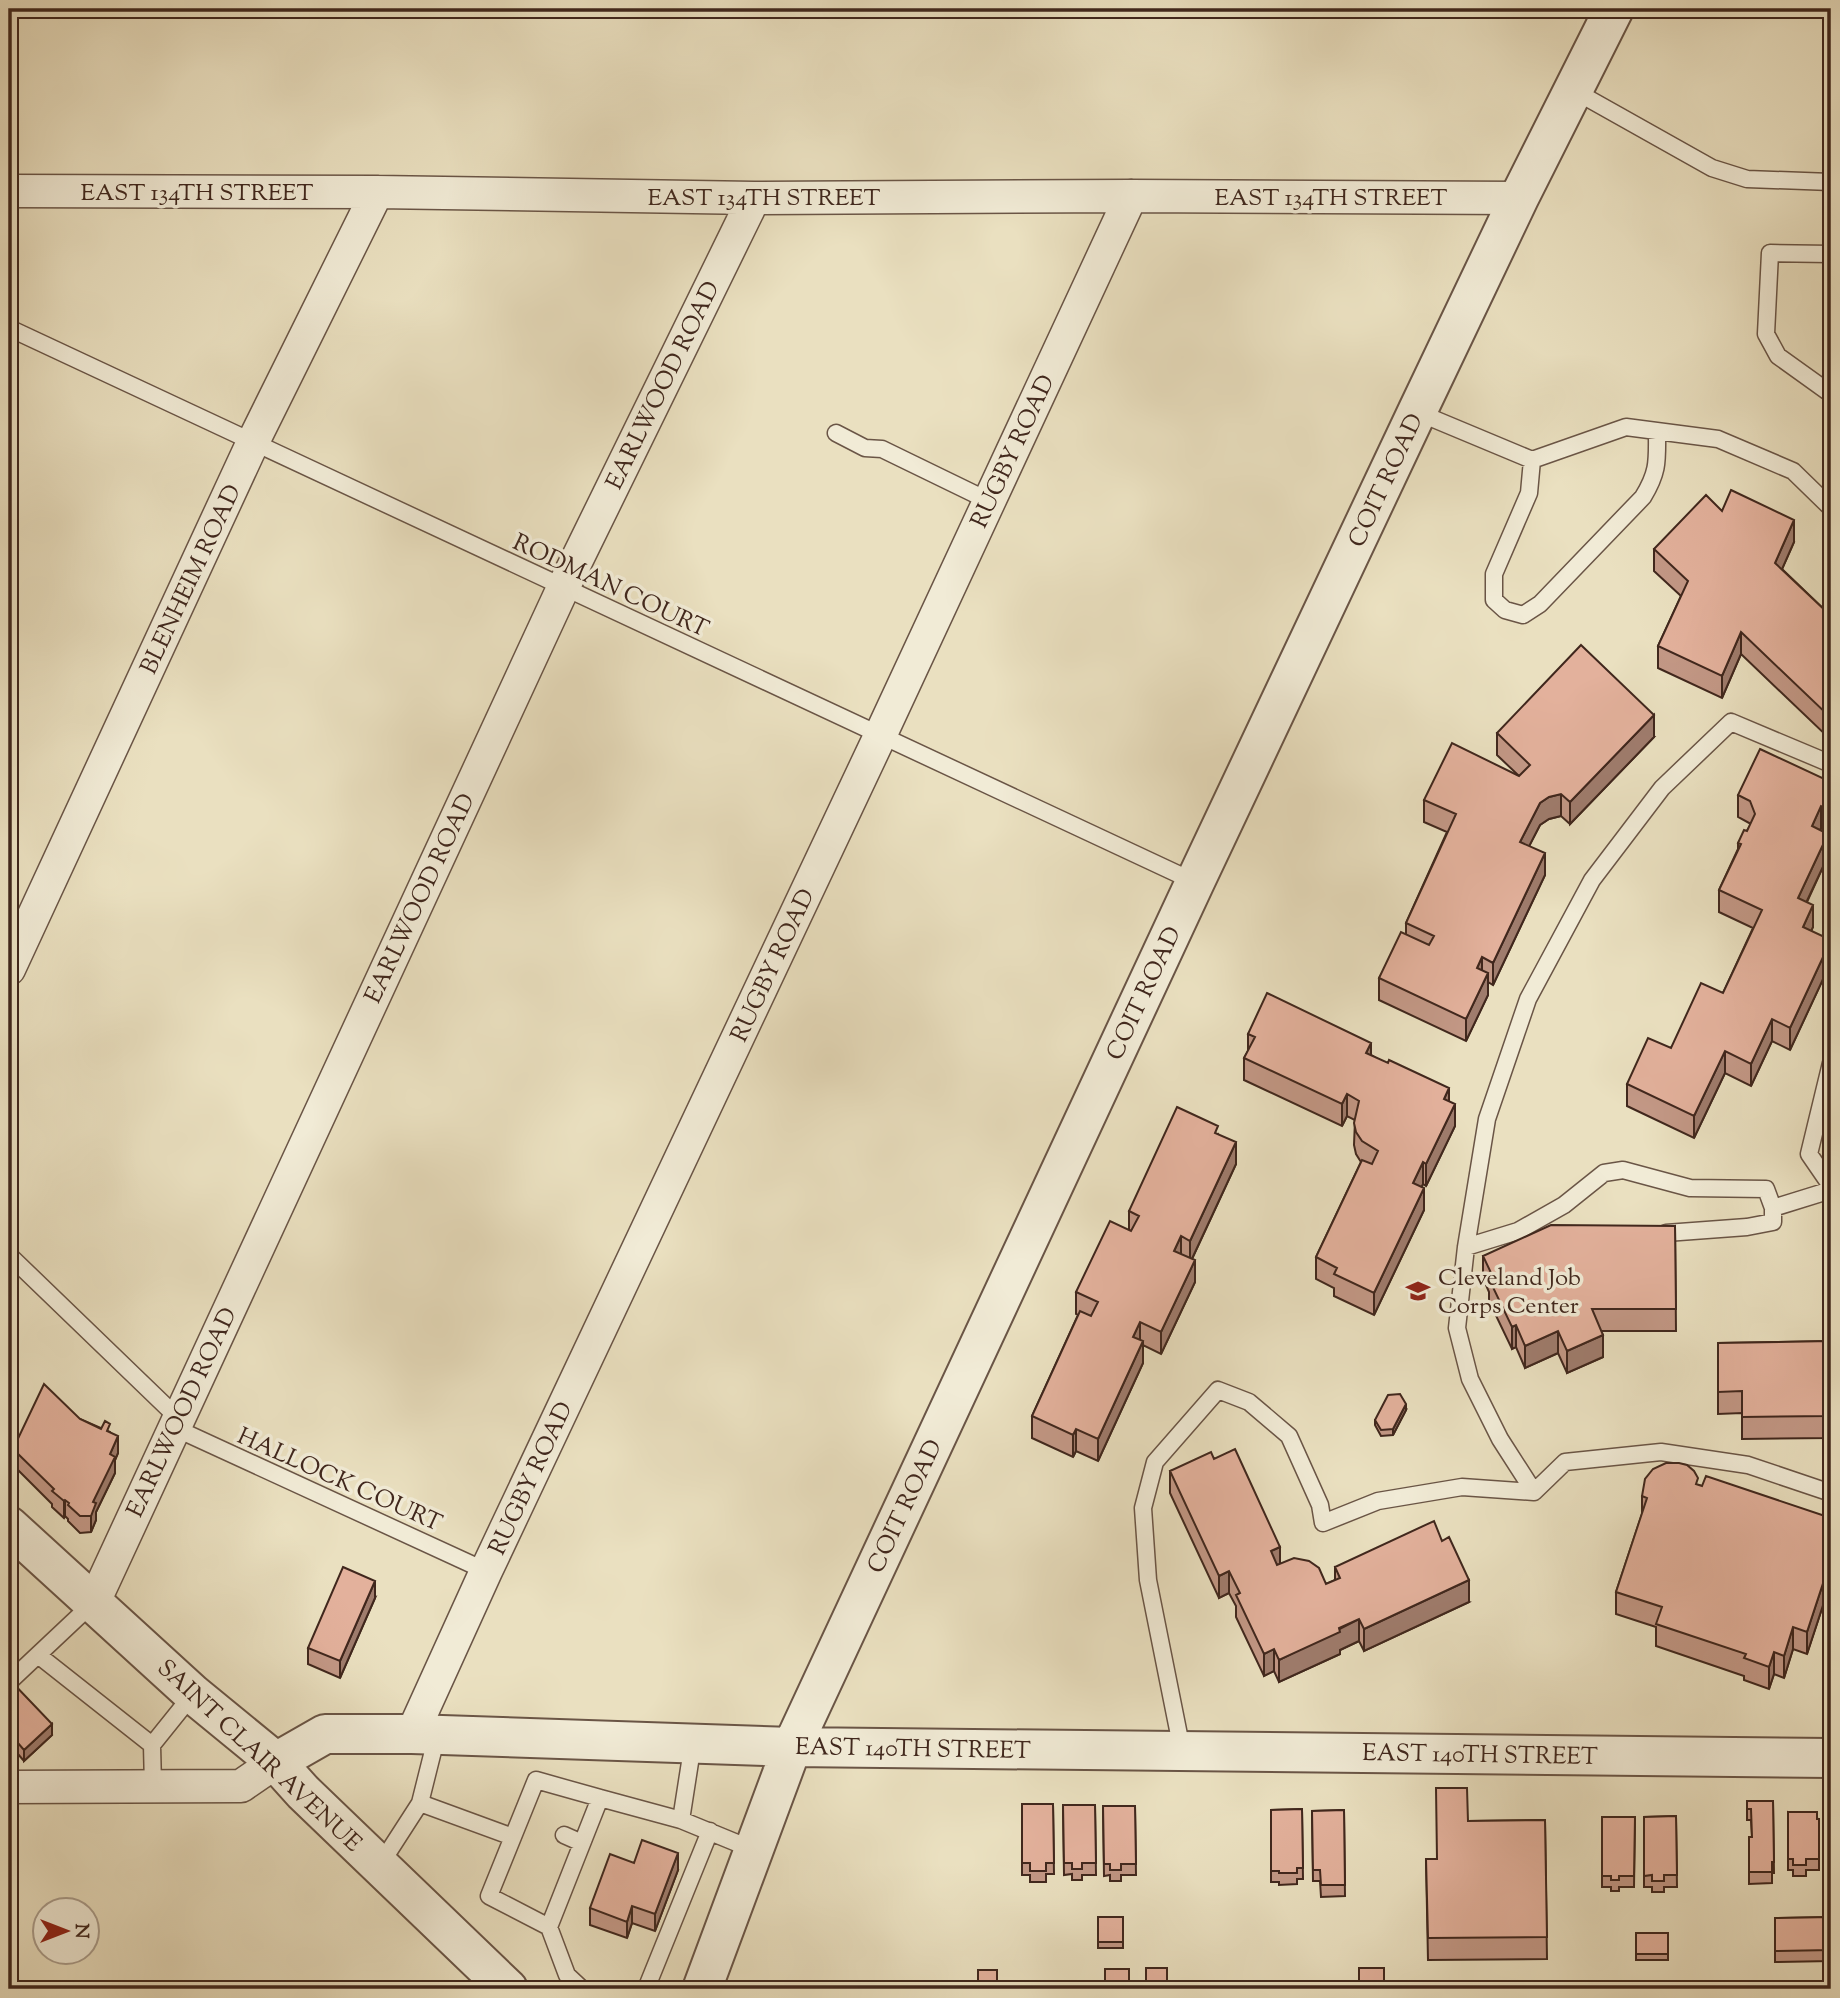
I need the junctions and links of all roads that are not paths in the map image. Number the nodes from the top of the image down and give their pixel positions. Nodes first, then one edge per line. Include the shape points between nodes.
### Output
1 (1614, 9) edge
2 (1573, 90) junction
3 (1831, 182) edge
4 (9, 191) edge
5 (377, 192) junction
6 (1131, 196) junction
7 (754, 198) junction
8 (1519, 198) junction
9 (1831, 254) edge
10 (9, 328) edge
11 (1831, 394) edge
12 (1417, 412) junction
13 (1657, 430) junction
14 (836, 433) dead end
15 (253, 442) junction
16 (1532, 460) junction
17 (989, 501) junction
18 (1831, 508) edge
19 (563, 588) junction
20 (880, 736) junction
21 (1831, 764) edge
22 (1195, 882) junction
23 (9, 969) edge
24 (1831, 1063) edge
25 (1831, 1188) edge
26 (1773, 1208) junction
27 (1666, 1233) edge
28 (1466, 1247) junction
29 (9, 1255) edge
30 (176, 1423) junction
31 (1534, 1492) junction
32 (1831, 1493) edge
33 (9, 1526) edge
34 (486, 1571) junction
35 (94, 1602) junction
36 (38, 1655) junction
37 (9, 1682) edge
38 (193, 1694) junction
39 (424, 1734) junction
40 (693, 1743) junction
41 (152, 1745) junction
42 (792, 1746) junction
43 (1182, 1751) junction
44 (1831, 1758) edge
45 (276, 1762) junction
46 (153, 1786) junction
47 (9, 1787) edge
48 (600, 1798) junction
49 (420, 1803) junction
50 (681, 1820) junction
51 (710, 1832) junction
52 (564, 1835) dead end
53 (513, 1837) junction
54 (582, 1843) junction
55 (754, 1850) junction
56 (380, 1866) junction
57 (549, 1927) junction
58 (508, 1989) edge
59 (582, 1989) edge
60 (646, 1989) edge
61 (702, 1989) edge

1 - 2 street, COIT ROAD
2 - 3 lane via 1712,168 1747,179
2 - 8 street, COIT ROAD
4 - 5 street, EAST 134TH STREET
5 - 7 street, EAST 134TH STREET
5 - 15 street, BLENHEIM ROAD
6 - 7 street, EAST 134TH STREET
6 - 8 street, EAST 134TH STREET
6 - 17 street, RUGBY ROAD
7 - 19 street, EARLWOOD ROAD
8 - 12 street, COIT ROAD
9 - 11 lane via 1770,253 1766,334 1778,356
10 - 15 lane, RODMAN COURT
12 - 16 lane
12 - 22 street, COIT ROAD
13 - 16 lane via 1626,427
13 - 16 lane via 1654,480 1643,497 1540,604 1523,615 1505,610 1494,600 1494,574 1529,494
13 - 18 lane via 1718,439 1793,471
14 - 17 lane via 865,448 882,449
15 - 19 lane, RODMAN COURT
15 - 23 street, BLENHEIM ROAD
17 - 20 street, RUGBY ROAD
19 - 20 lane, RODMAN COURT
19 - 30 street, EARLWOOD ROAD
20 - 22 lane, RODMAN COURT
20 - 34 street, RUGBY ROAD
21 - 28 lane via 1731,722 1662,788 1592,880 1528,999 1487,1119
22 - 42 street, COIT ROAD
24 - 25 lane via 1809,1154
25 - 26 lane
26 - 27 lane via 1773,1222
26 - 28 lane via 1766,1189 1690,1188 1623,1170 1604,1173 1564,1205 1518,1231
28 - 31 lane via 1457,1328 1470,1379
29 - 30 lane, HALLOCK COURT
30 - 34 lane, HALLOCK COURT
30 - 35 street, EARLWOOD ROAD
31 - 32 lane via 1565,1462 1661,1452 1748,1465
31 - 43 lane via 1462,1487 1378,1501 1323,1523 1320,1505 1289,1436 1249,1402 1218,1390 1155,1462 1143,1508 1148,1580
33 - 35 street, SAINT CLAIR AVENUE
34 - 39 street, RUGBY ROAD
35 - 36 lane
35 - 38 street, SAINT CLAIR AVENUE
36 - 37 lane
36 - 41 lane
38 - 41 lane
38 - 45 street, SAINT CLAIR AVENUE
39 - 40 street, EAST 140TH STREET
39 - 45 street, EAST 140TH STREET via 325,1734
39 - 49 lane
40 - 42 street, EAST 140TH STREET
40 - 50 lane
41 - 46 lane
42 - 43 street, EAST 140TH STREET
42 - 55 street, COIT ROAD
43 - 44 street, EAST 140TH STREET
45 - 46 street, EAST 140TH STREET via 241,1786
45 - 56 street, SAINT CLAIR AVENUE
46 - 47 street, EAST 140TH STREET
48 - 50 lane
48 - 53 lane via 536,1780 527,1820
48 - 54 lane
49 - 53 lane
49 - 56 lane
50 - 51 lane
51 - 55 lane
51 - 60 lane
52 - 54 lane
53 - 57 lane via 511,1862 489,1896
54 - 57 lane via 559,1881
55 - 61 street, COIT ROAD
56 - 58 street, SAINT CLAIR AVENUE
57 - 59 lane via 567,1975

